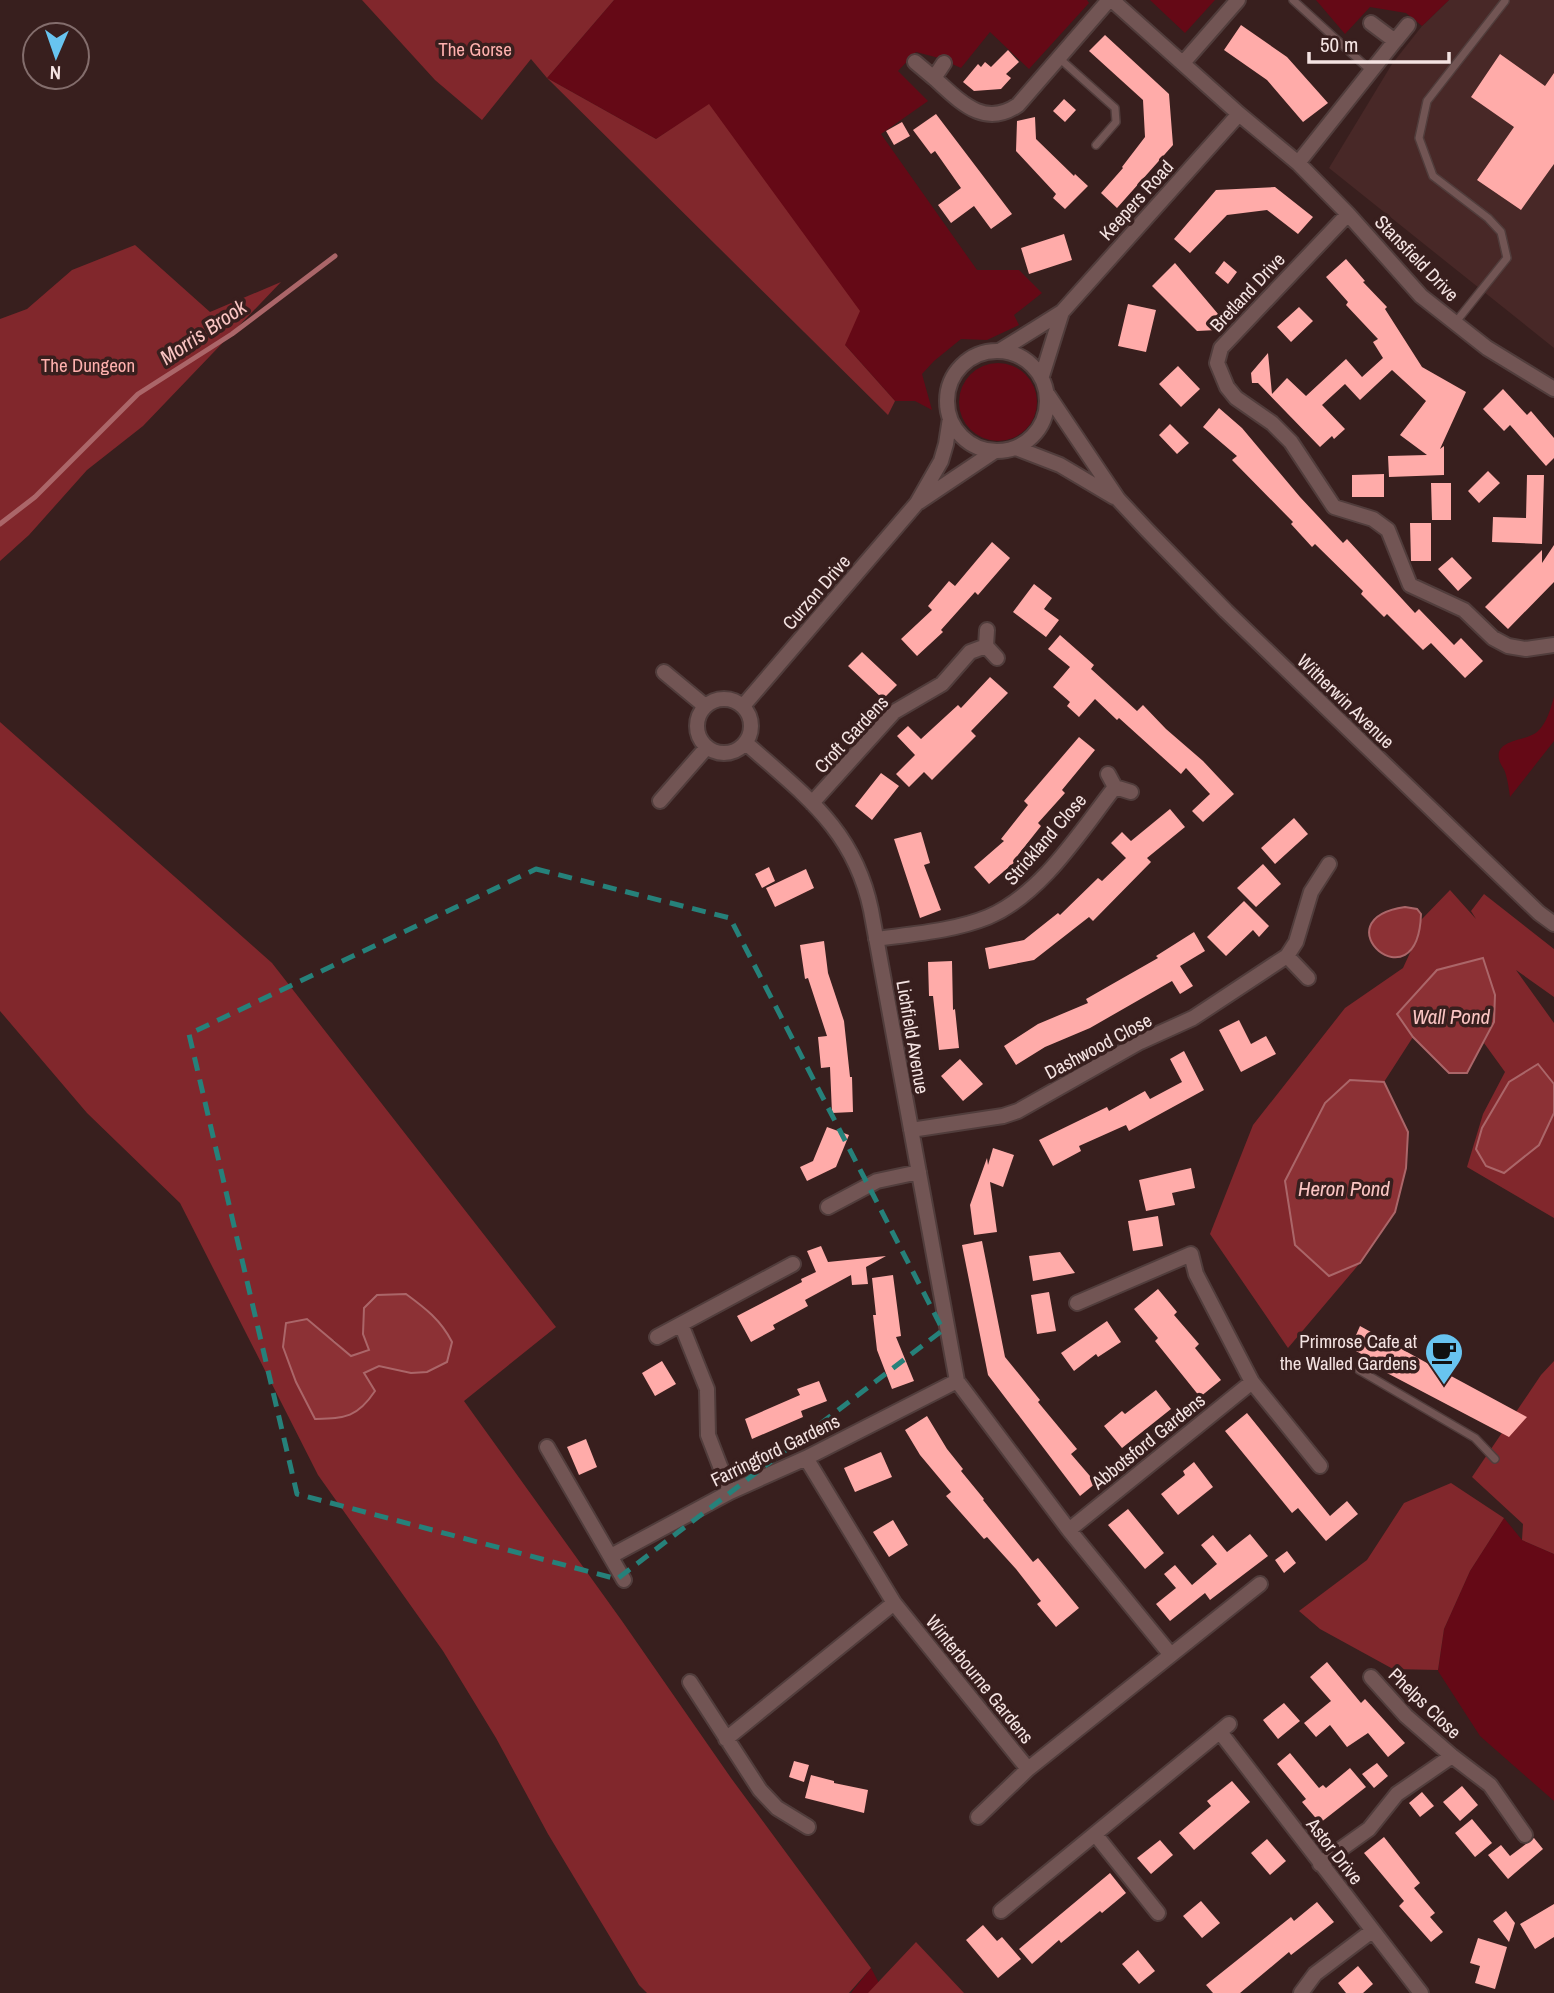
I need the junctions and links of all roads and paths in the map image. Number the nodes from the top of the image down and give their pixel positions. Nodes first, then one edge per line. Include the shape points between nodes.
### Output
1 (1111, 0) edge
2 (1237, 0) edge
3 (1293, 0) edge
4 (1505, 1) edge
5 (1371, 23) dead end
6 (1408, 25) dead end
7 (1395, 41) junction
8 (1059, 58) junction
9 (915, 62) dead end
10 (944, 63) dead end
11 (1183, 63) junction
12 (1371, 71) junction
13 (933, 78) junction
14 (1239, 114) junction
15 (1096, 145) dead end
16 (1298, 163) junction
17 (1348, 214) junction
18 (1062, 312) junction
19 (1455, 324) junction
20 (1001, 350) junction
21 (1042, 376) junction
22 (1554, 389) edge
23 (1048, 395) junction
24 (950, 418) junction
25 (1016, 448) junction
26 (995, 451) junction
27 (1118, 499) junction
28 (917, 503) junction
29 (987, 630) dead end
30 (1554, 645) edge
31 (986, 646) junction
32 (997, 658) dead end
33 (664, 672) dead end
34 (705, 706) junction
35 (743, 706) junction
36 (746, 743) junction
37 (707, 747) junction
38 (1131, 792) dead end
39 (660, 801) dead end
40 (812, 803) junction
41 (1329, 864) dead end
42 (1554, 924) edge
43 (876, 939) junction
44 (1287, 956) junction
45 (1308, 978) dead end
46 (911, 1130) junction
47 (919, 1172) junction
48 (828, 1207) dead end
49 (793, 1264) dead end
50 (1077, 1303) dead end
51 (681, 1324) junction
52 (657, 1337) dead end
53 (1359, 1370) dead end
54 (957, 1381) junction
55 (1252, 1382) junction
56 (547, 1447) dead end
57 (806, 1458) junction
58 (1495, 1459) dead end
59 (1320, 1466) dead end
60 (730, 1492) junction
61 (1069, 1530) junction
62 (611, 1556) junction
63 (624, 1580) dead end
64 (1260, 1584) dead end
65 (894, 1604) junction
66 (1171, 1655) junction
67 (1371, 1677) dead end
68 (690, 1682) dead end
69 (726, 1740) junction
70 (1452, 1756) junction
71 (1028, 1769) junction
72 (978, 1817) dead end
73 (808, 1827) dead end
74 (1095, 1834) junction
75 (1525, 1835) dead end
76 (1320, 1864) junction
77 (1001, 1911) dead end
78 (1158, 1913) dead end
79 (1372, 1931) junction
80 (1301, 1993) edge
81 (1421, 1993) edge

1 - 8 street
1 - 11 street, Stansfield Drive
2 - 11 street
3 - 12 lane
4 - 19 lane via 1427,102 1419,138 1433,176 1502,232 1507,258
5 - 7 street
6 - 7 street
7 - 12 street
8 - 13 street via 1018,105 1000,113 979,113
8 - 15 lane via 1115,108 1116,122
9 - 13 street
10 - 13 street
11 - 14 street, Stansfield Drive
12 - 16 street
14 - 16 street, Stansfield Drive
14 - 18 street, Keepers Road
16 - 17 street, Stansfield Drive
17 - 19 street, Stansfield Drive via 1421,296
17 - 30 street, Bretland Drive via 1221,348 1217,363 1222,378 1236,398 1291,442 1334,507 1373,519 1388,530 1410,585 1464,610 1508,646
18 - 20 street
18 - 21 street
19 - 22 street, Stansfield Drive
20 - 21 street via 1017,354
20 - 24 street via 984,352 957,370 949,385
21 - 23 street
23 - 25 street via 1041,427
23 - 27 street, Witherwin Avenue
24 - 26 street via 967,442
24 - 28 street via 941,461
25 - 26 street
25 - 27 street, Witherwin Avenue via 1060,465
26 - 28 street
27 - 42 street, Witherwin Avenue via 1226,611
28 - 35 street, Curzon Drive
29 - 31 street
31 - 32 street
31 - 40 street, Croft Gardens via 970,652 942,684 894,712
33 - 34 street
34 - 35 street via 728,698
34 - 37 street via 697,723
35 - 36 street via 752,728
36 - 37 street via 723,754
36 - 40 street, Lichfield Avenue
37 - 39 street
38 - 43 street, Strickland Close via 1112,780 1036,884 1009,907 970,923
40 - 43 street, Lichfield Avenue via 835,826 858,866
41 - 44 street via 1311,892 1296,942
43 - 46 street, Lichfield Avenue
44 - 45 street
44 - 46 street, Dashwood Close via 1193,1018 1140,1042 1018,1111
46 - 47 street, Lichfield Avenue
47 - 48 street via 877,1181
47 - 54 street, Lichfield Avenue
49 - 51 street
50 - 55 street via 1191,1254 1196,1274
51 - 52 street
51 - 60 street via 707,1389 708,1435
53 - 58 lane via 1475,1438
54 - 57 street, Farringford Gardens
54 - 61 street
55 - 59 street
55 - 61 street, Abbotsford Gardens
56 - 62 street
57 - 60 street, Farringford Gardens
57 - 65 street, Winterbourne Gardens
60 - 62 street, Farringford Gardens
61 - 66 street
62 - 63 street
64 - 66 street, Winterbourne Gardens
65 - 69 street
65 - 71 street, Winterbourne Gardens
66 - 71 street, Winterbourne Gardens
67 - 70 street, Phelps Close
68 - 69 street
69 - 73 street via 760,1790 777,1808
70 - 75 street, Phelps Close via 1490,1784
70 - 76 street, Phelps Close via 1397,1794 1369,1829
71 - 72 street
74 - 76 street, Astor Drive via 1225,1728
74 - 77 street, Astor Drive
74 - 78 street
76 - 79 street, Astor Drive
79 - 80 street via 1315,1974
79 - 81 street, Astor Drive

